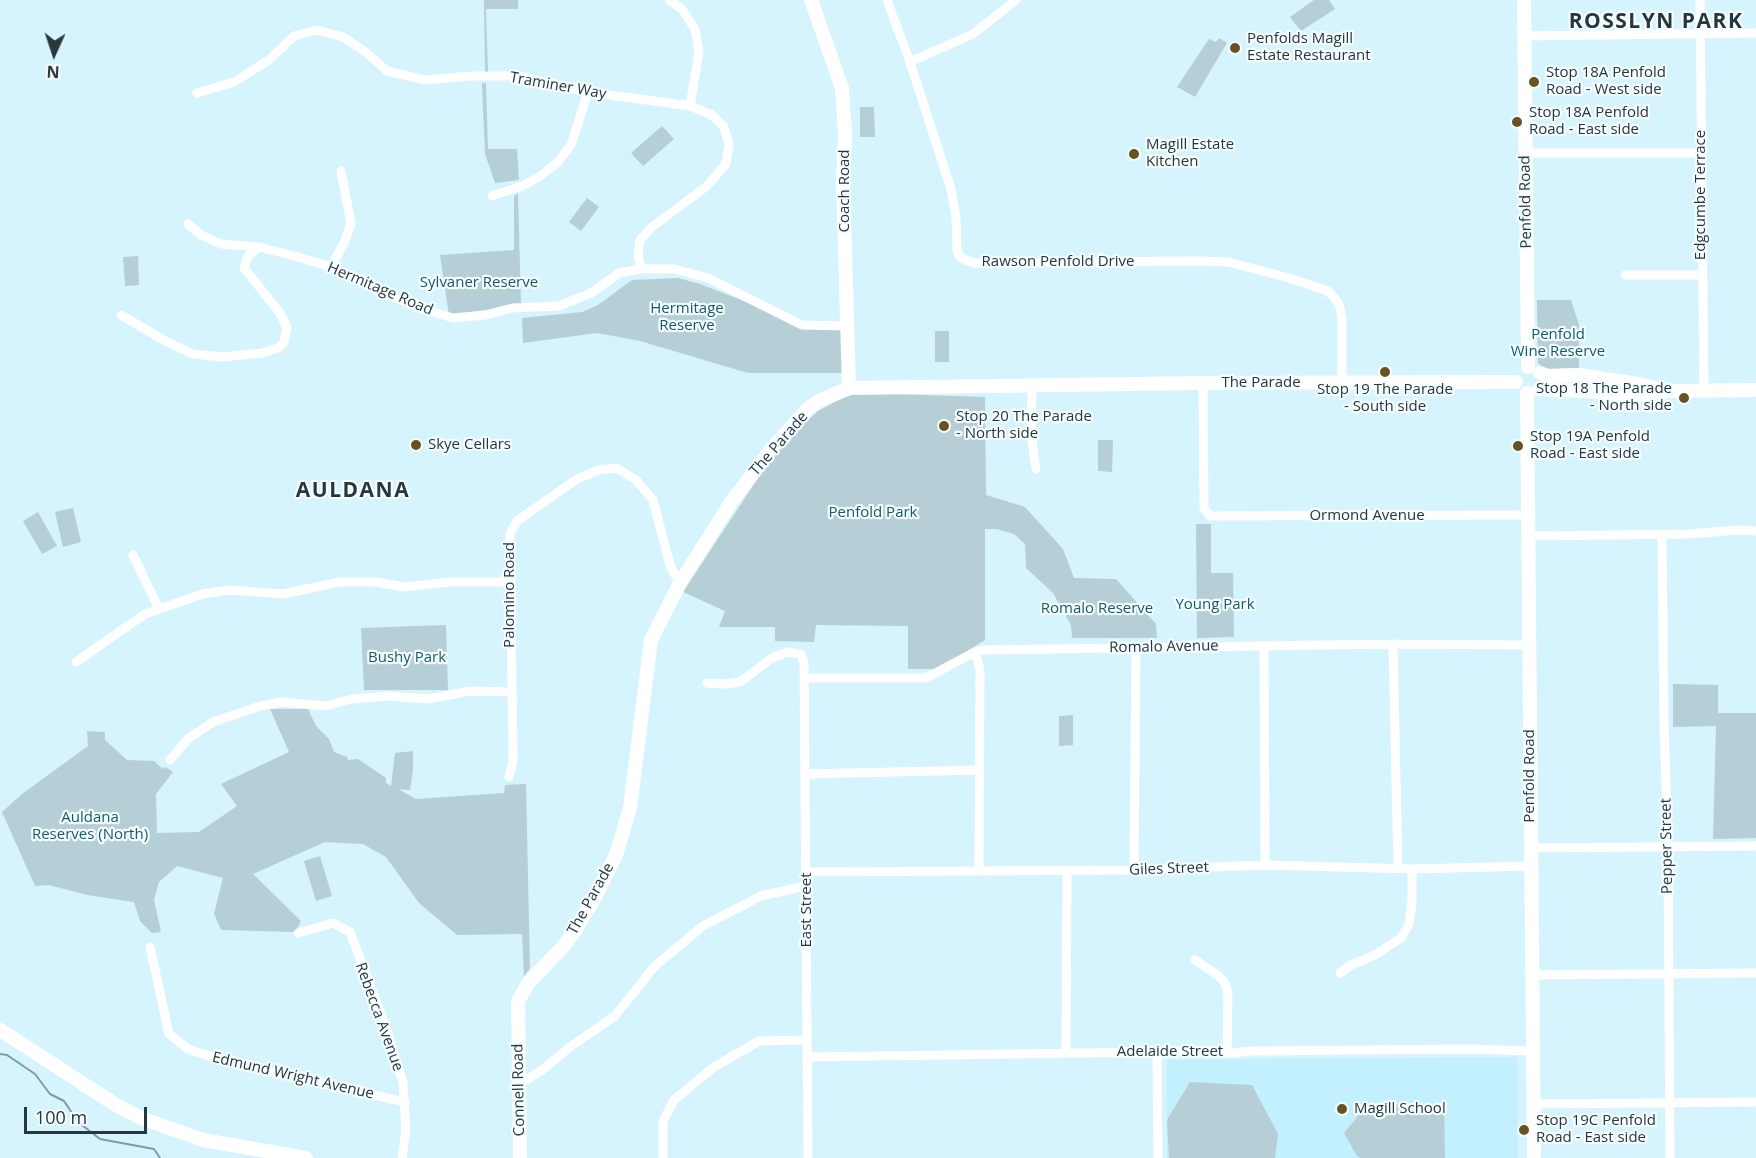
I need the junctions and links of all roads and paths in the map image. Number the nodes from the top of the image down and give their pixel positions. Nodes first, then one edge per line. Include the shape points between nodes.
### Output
1 (669, 0) edge
2 (811, 0) edge
3 (887, 0) edge
4 (1016, 0) edge
5 (1524, 0) edge
6 (1700, 0) edge
7 (1700, 33) junction
8 (1756, 33) edge
9 (1525, 36) junction
10 (910, 62) junction
11 (588, 92) junction
12 (197, 93) dead end
13 (690, 106) junction
14 (1526, 153) junction
15 (1701, 153) junction
16 (341, 171) dead end
17 (492, 196) dead end
18 (188, 224) dead end
19 (260, 247) junction
20 (332, 267) junction
21 (641, 269) junction
22 (1625, 274) dead end
23 (1701, 275) junction
24 (121, 315) dead end
25 (847, 326) junction
26 (1534, 370) junction
27 (1342, 382) junction
28 (1516, 382) junction
29 (1203, 383) junction
30 (1032, 386) junction
31 (849, 388) junction
32 (1756, 390) edge
33 (1533, 391) junction
34 (1669, 391) junction
35 (1704, 391) junction
36 (1036, 469) dead end
37 (1528, 515) junction
38 (1756, 531) edge
39 (1662, 535) junction
40 (1529, 536) junction
41 (133, 555) dead end
42 (681, 581) junction
43 (510, 582) junction
44 (159, 609) junction
45 (1393, 644) junction
46 (1529, 645) junction
47 (1264, 646) junction
48 (1136, 647) junction
49 (975, 652) junction
50 (76, 662) dead end
51 (804, 678) junction
52 (707, 683) dead end
53 (511, 692) junction
54 (170, 760) dead end
55 (980, 770) junction
56 (806, 774) junction
57 (509, 777) dead end
58 (1668, 846) junction
59 (1756, 846) edge
60 (1531, 848) junction
61 (1265, 865) junction
62 (1531, 866) junction
63 (1398, 868) junction
64 (1412, 869) junction
65 (1134, 870) junction
66 (980, 871) junction
67 (1067, 871) junction
68 (807, 872) junction
69 (806, 886) junction
70 (298, 933) dead end
71 (150, 947) dead end
72 (1195, 960) dead end
73 (1340, 973) dead end
74 (1756, 973) edge
75 (1669, 974) junction
76 (1532, 975) junction
77 (518, 1022) joint
78 (0, 1030) edge
79 (807, 1040) junction
80 (1533, 1051) junction
81 (1066, 1052) junction
82 (1157, 1052) junction
83 (1227, 1052) junction
84 (808, 1057) junction
85 (519, 1082) junction
86 (405, 1102) junction
87 (1670, 1102) junction
88 (1756, 1102) edge
89 (1533, 1104) junction
90 (306, 1158) edge
91 (402, 1158) edge
92 (520, 1158) edge
93 (663, 1158) edge
94 (808, 1158) edge
95 (1158, 1158) edge
96 (1534, 1158) edge
97 (1670, 1158) edge

1 - 13 street via 682,9 695,29 699,52
2 - 25 main road, Coach Road via 842,88
3 - 10 street, Rawson Penfold Drive
4 - 10 street via 974,34
5 - 9 main road, Penfold Road
6 - 7 street, Edgcumbe Terrace
7 - 8 street
7 - 9 street
7 - 15 street, Edgcumbe Terrace
9 - 14 main road, Penfold Road
10 - 27 street, Rawson Penfold Drive via 951,189 957,250 964,261 1228,262 1289,278 1328,291 1340,307
11 - 12 street, Traminer Way via 519,76 425,80 387,71 343,36 317,30 294,36 269,60 234,82
11 - 13 street, Traminer Way
11 - 17 street via 571,145 558,162 530,182
13 - 21 street, Traminer Way via 712,115 724,127 729,144 726,164 707,186 640,240
14 - 15 street
14 - 26 main road, Penfold Road
15 - 23 street, Edgcumbe Terrace
16 - 20 street via 351,223
18 - 19 street, Hermitage Road via 221,244
19 - 20 street, Hermitage Road
19 - 24 street via 248,256 244,268 280,313 287,328 284,342 278,348 222,357 193,354
20 - 21 street, Hermitage Road via 376,290 453,318 512,308 559,306 591,294 619,273
21 - 25 street, Hermitage Road via 674,269 708,278 802,325
22 - 23 street
23 - 35 street, Edgcumbe Terrace
25 - 31 main road, Coach Road
26 - 28 main road via 1518,374
26 - 33 main road via 1542,381
26 - 34 main road via 1548,376 1579,375
27 - 28 main road, The Parade
27 - 29 main road, The Parade
28 - 33 main road via 1520,389
29 - 30 main road, The Parade
29 - 37 street, Ormond Avenue via 1204,508 1214,517
30 - 31 main road, The Parade
30 - 36 street via 1031,434
31 - 42 main road, The Parade via 809,408 773,447
32 - 35 main road
33 - 34 main road via 1637,395
33 - 37 main road, Penfold Road
34 - 35 main road
37 - 40 main road, Penfold Road
38 - 39 street
39 - 40 street
39 - 58 street, Pepper Street
40 - 46 main road, Penfold Road
41 - 44 street
42 - 43 street, Palomino Road via 670,565 653,500 636,480 616,468 578,479 517,521 510,534
42 - 77 main road, The Parade via 651,640 630,808 616,855 574,932 522,992
43 - 44 street via 404,587 340,582 283,594 230,590 203,594
43 - 53 street, Palomino Road
44 - 50 street via 145,614
45 - 46 street, Romalo Avenue
45 - 47 street, Romalo Avenue
45 - 63 street
46 - 60 main road, Penfold Road
47 - 48 street, Romalo Avenue
47 - 61 street
48 - 49 street, Romalo Avenue
48 - 65 street
49 - 51 street, Romalo Avenue via 926,678
49 - 55 street via 980,670
51 - 52 street, East Street via 801,654 787,652 772,658 740,682
51 - 56 street, East Street
53 - 54 street via 470,691 428,699 389,696 325,706 282,702 260,706 213,722 189,738
53 - 57 street, Palomino Road via 513,761
55 - 56 street
55 - 66 street
56 - 68 street, East Street
58 - 59 street
58 - 60 street
58 - 75 street, Pepper Street
60 - 62 main road, Penfold Road
61 - 63 street, Giles Street
61 - 65 street, Giles Street
62 - 64 street, Giles Street
62 - 76 main road, Penfold Road
63 - 64 street, Giles Street
64 - 73 street via 1409,924 1401,938
65 - 67 street, Giles Street
66 - 67 street, Giles Street
66 - 68 street, Giles Street
67 - 81 street
68 - 69 street, East Street
69 - 79 street, East Street
69 - 85 street via 761,896 703,926 654,967 615,1016 542,1070
70 - 86 street, Rebecca Avenue via 333,923 350,932 386,1027
71 - 86 street, Edmund Wright Avenue via 169,1034 188,1049 227,1062
72 - 83 street via 1226,985
74 - 75 street
75 - 76 street
75 - 87 street, Pepper Street
76 - 80 main road, Penfold Road
77 - 85 main road, Connell Road
78 - 90 main road via 141,1118 203,1140
79 - 84 street, East Street
79 - 93 street via 759,1041 714,1067 674,1100 663,1121
80 - 83 street, Adelaide Street
80 - 89 main road, Penfold Road
81 - 82 street, Adelaide Street
81 - 84 street, Adelaide Street
82 - 83 street, Adelaide Street
82 - 95 street
84 - 94 street, East Street
85 - 92 main road, Connell Road
86 - 91 street, Rebecca Avenue
87 - 88 street
87 - 89 street
87 - 97 street, Pepper Street
89 - 96 main road, Penfold Road

